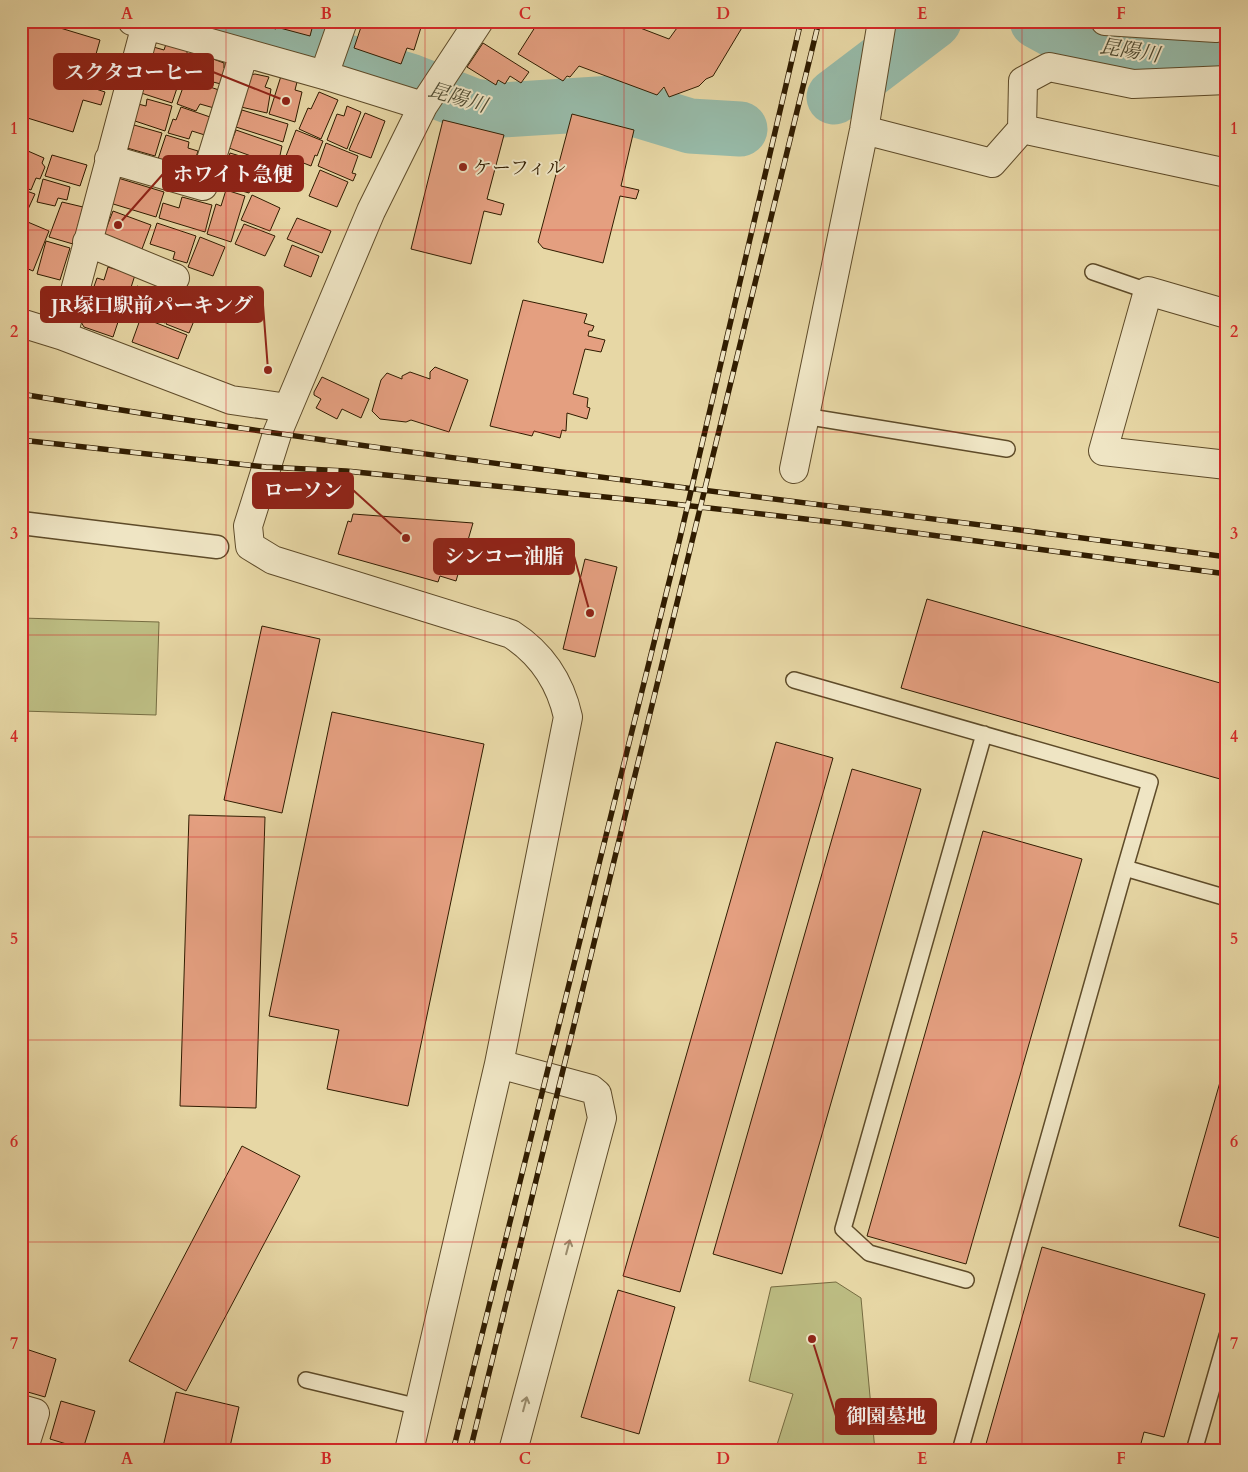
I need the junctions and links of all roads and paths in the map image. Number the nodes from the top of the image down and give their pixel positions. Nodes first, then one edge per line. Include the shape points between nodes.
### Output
1 (479, 21) edge
2 (1105, 21) edge
3 (142, 23) edge
4 (1227, 26) edge
5 (881, 33) edge
6 (244, 53) junction
7 (332, 53) edge
8 (1227, 80) edge
9 (431, 95) junction
10 (1022, 129) junction
11 (864, 130) junction
12 (109, 159) junction
13 (1227, 173) edge
14 (87, 242) junction
15 (1093, 272) dead end
16 (175, 278) dead end
17 (1148, 291) junction
18 (1227, 314) edge
19 (21, 323) edge
20 (63, 336) junction
21 (288, 408) junction
22 (804, 416) junction
23 (1007, 449) dead end
24 (1227, 465) edge
25 (794, 469) dead end
26 (21, 523) edge
27 (217, 547) dead end
28 (794, 680) dead end
29 (984, 734) junction
30 (1125, 868) junction
31 (1227, 898) edge
32 (499, 1064) junction
33 (966, 1280) dead end
34 (1227, 1336) edge
35 (306, 1380) dead end
36 (419, 1407) junction
37 (21, 1409) edge
38 (23, 1451) edge
39 (409, 1451) edge
40 (513, 1451) edge
41 (960, 1451) edge
42 (1194, 1451) edge

1 - 9 street
2 - 4 street
3 - 6 street
3 - 12 street
5 - 11 street
6 - 7 street
6 - 12 street via 204,186
7 - 9 street
8 - 10 street via 1133,84 1049,67 1023,81
9 - 21 street via 372,212
10 - 11 street via 992,163
10 - 13 street
11 - 22 street
12 - 14 street
14 - 16 street
14 - 20 street
15 - 17 lane
17 - 18 street
17 - 24 street via 1103,451
19 - 20 street
20 - 21 street via 231,400
21 - 32 street via 248,526 250,546 273,560 511,634 538,655 563,696 568,717 566,732
22 - 23 lane
22 - 25 street
26 - 27 street
28 - 29 lane
29 - 30 lane via 1150,782
29 - 33 lane via 843,1229 869,1253
30 - 31 lane
30 - 41 lane
32 - 36 street
40 -> 32 street via 602,1118 597,1094 590,1090
34 - 42 lane
35 - 36 lane
36 - 39 street
37 - 38 street via 35,1413

